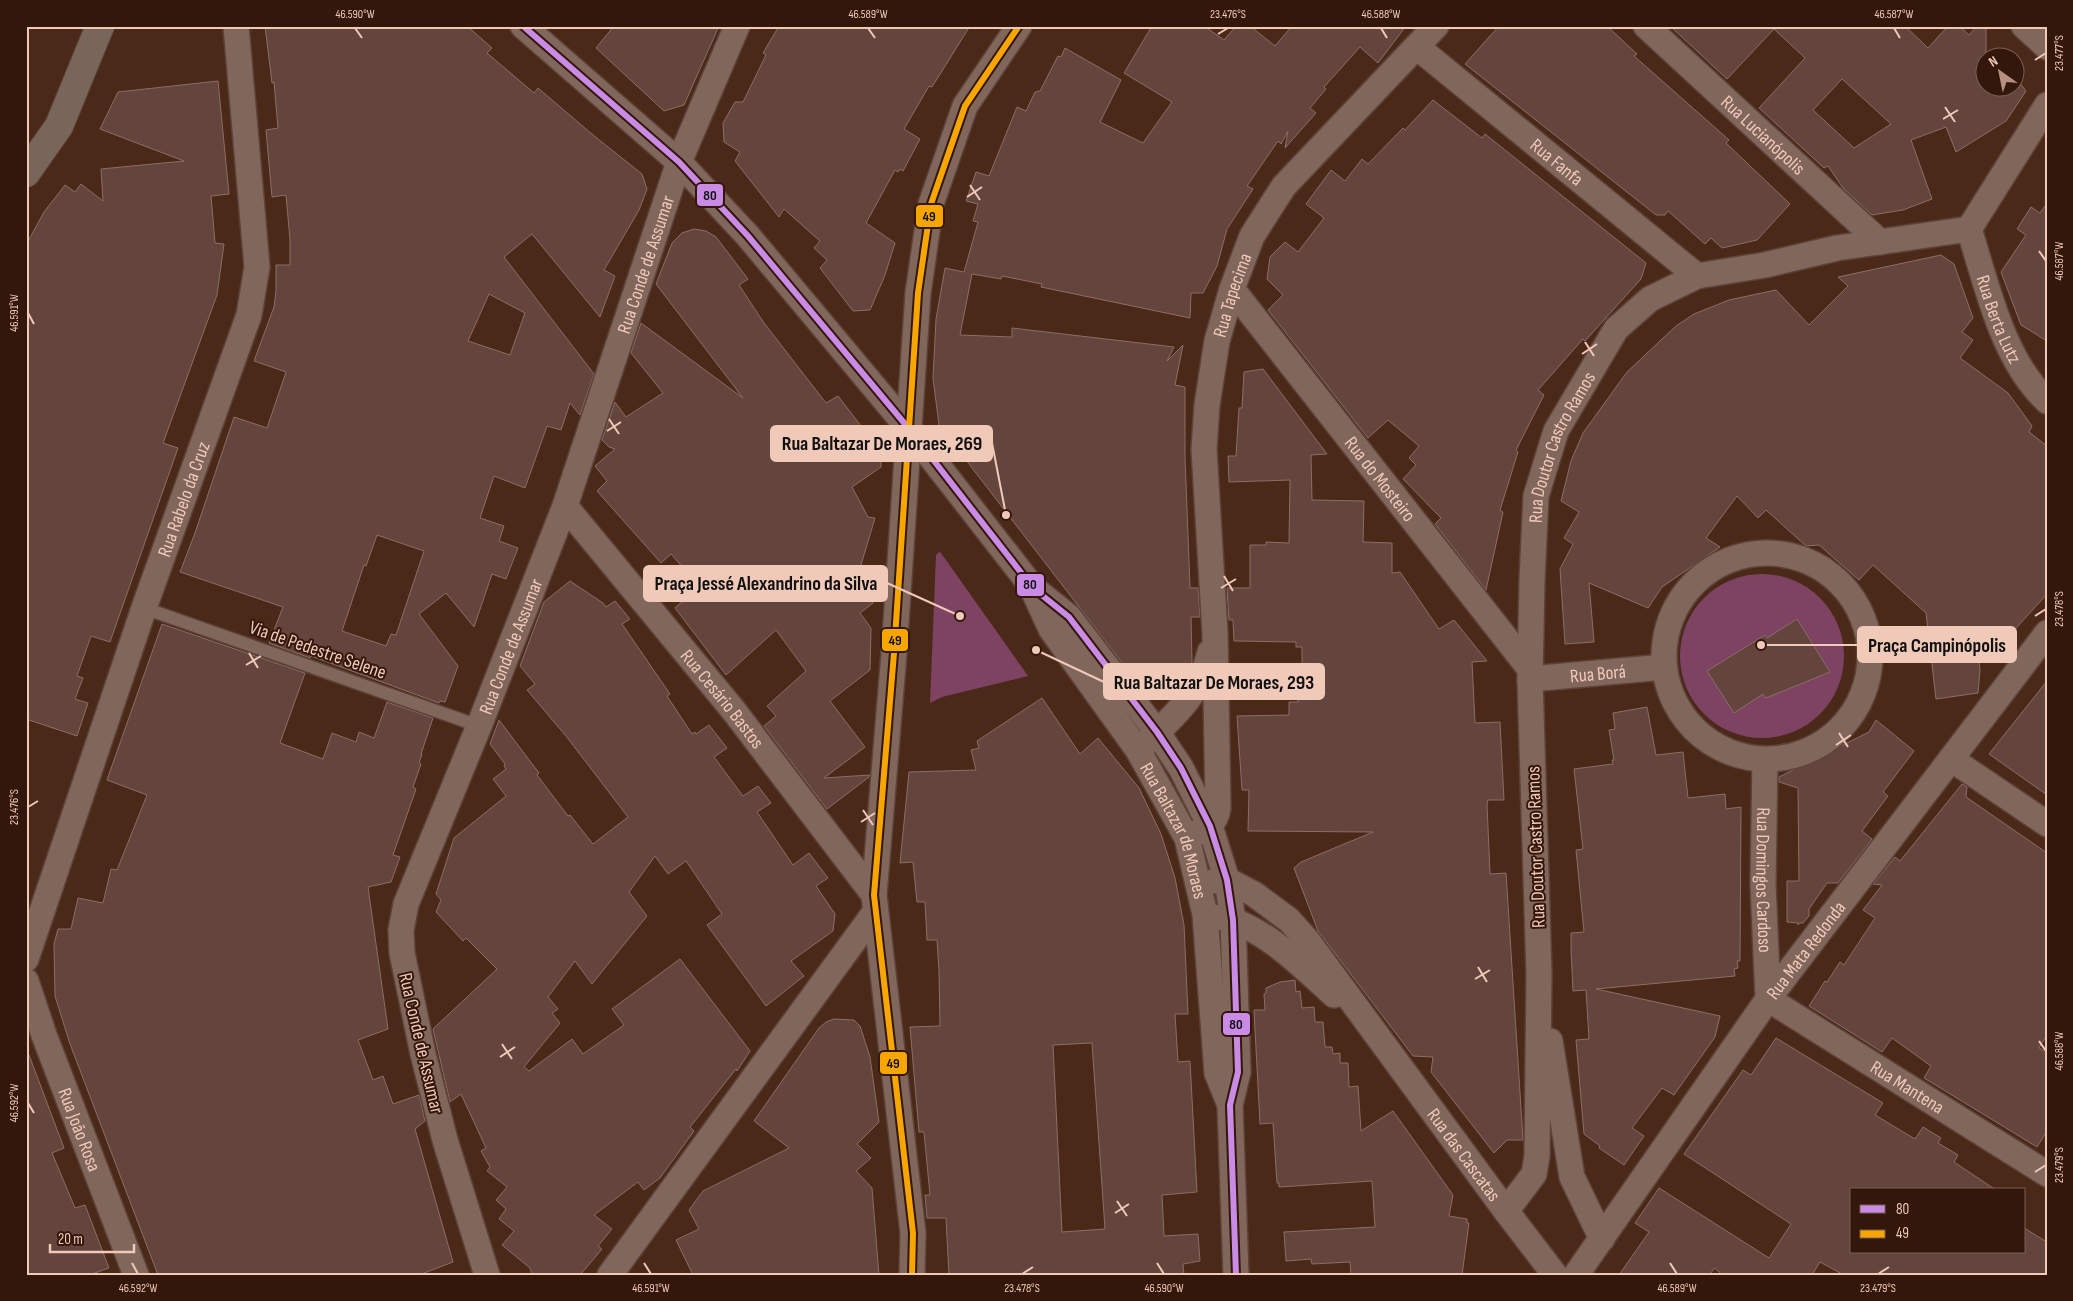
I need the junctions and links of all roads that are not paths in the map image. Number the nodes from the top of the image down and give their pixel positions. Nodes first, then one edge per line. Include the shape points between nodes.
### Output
1 (100, 26) edge
2 (236, 26) edge
3 (522, 26) edge
4 (737, 26) edge
5 (1020, 26) edge
6 (1436, 26) edge
7 (1646, 26) edge
8 (2024, 26) edge
9 (1417, 47) junction
10 (2047, 47) edge
11 (2047, 105) edge
12 (680, 162) junction
13 (26, 173) edge
14 (1969, 229) junction
15 (1880, 242) junction
16 (1697, 276) junction
17 (1232, 289) junction
18 (2047, 400) edge
19 (910, 430) junction
20 (565, 506) junction
21 (1033, 588) junction
22 (144, 608) junction
23 (1215, 633) junction
24 (2047, 633) edge
25 (1664, 666) junction
26 (1530, 674) junction
27 (479, 726) junction
28 (1157, 732) junction
29 (1138, 750) junction
30 (1950, 759) junction
31 (1765, 760) junction
32 (2047, 824) edge
33 (1210, 826) junction
34 (1187, 838) junction
35 (1228, 880) junction
36 (1198, 881) junction
37 (875, 904) junction
38 (1205, 914) junction
39 (1232, 920) junction
40 (26, 959) edge
41 (1539, 974) junction
42 (26, 981) edge
43 (1768, 999) junction
44 (1375, 1032) junction
45 (1230, 1105) junction
46 (1534, 1174) junction
47 (2047, 1174) edge
48 (1572, 1177) junction
49 (1506, 1211) junction
50 (1602, 1238) junction
51 (136, 1275) edge
52 (486, 1275) edge
53 (610, 1275) edge
54 (912, 1275) edge
55 (1236, 1275) edge
56 (1555, 1275) edge
57 (1576, 1275) edge

1 - 13 main road via 59,126
2 - 22 street, Rua Rabelo da Cruz via 257,267 249,315
3 - 12 street, Rua Baltazar de Moraes
4 - 12 street, Rua Conde de Assumar
5 - 19 street via 965,106 931,204 918,293
6 - 9 street, Rua Tapecima
7 - 15 street, Rua Lucianópolis
8 - 10 street
9 - 16 street, Rua Fanfa
9 - 17 street, Rua Tapecima via 1284,186 1252,236
11 - 14 street
12 - 19 street, Rua Baltazar de Moraes via 748,236
12 - 20 street, Rua Conde de Assumar
14 - 15 street, Rua Doutor Castro Ramos
14 - 18 street, Rua Berta Lutz via 2001,328 2020,368
15 - 16 street, Rua Doutor Castro Ramos
16 - 26 street, Rua Doutor Castro Ramos via 1650,298 1616,329 1556,431 1536,496
17 - 23 street, Rua Tapecima via 1217,340 1204,449
17 - 26 street, Rua do Mosteiro
19 - 21 street, Rua Baltazar de Moraes
19 - 37 street
20 - 27 street, Rua Conde de Assumar
20 - 37 street, Rua Cesário Bastos via 734,711
21 - 28 street, Rua Baltazar de Moraes via 1069,616
21 - 29 street, Rua Baltazar de Moraes via 1054,634
22 - 27 lane, Via de Pedestre Selene
22 - 40 street, Rua Rabelo da Cruz
23 - 28 street, Rua Tapecima via 1206,671 1192,696
23 - 33 street, Rua Tapecima via 1218,808
24 - 30 street, Rua Mata Redonda
25 - 26 street, Rua Borá
25 - 31 street via 1671,695 1686,722 1708,742 1735,755
25 - 31 street via 1666,633 1679,602 1700,577 1729,560 1761,553 1794,556 1824,570 1849,592 1865,621 1871,653 1866,686 1851,716 1828,740 1798,755
26 - 41 street, Rua Doutor Castro Ramos
27 - 52 street, Rua Conde de Assumar via 406,904 401,930 402,953 423,1054
28 - 29 street, Rua Tapecima
28 - 33 street, Rua Baltazar de Moraes via 1181,768
29 - 34 street, Rua Baltazar de Moraes
30 - 32 street
30 - 43 street, Rua Mata Redonda
31 - 43 street, Rua Domingos Cardoso via 1763,885
33 - 34 street
33 - 35 street, Rua Baltazar de Moraes
34 - 36 street, Rua Baltazar de Moraes
35 - 36 street
35 - 39 street, Rua Baltazar de Moraes
35 - 44 street, Rua das Cascatas via 1254,894 1289,920
36 - 38 street, Rua Baltazar de Moraes
37 - 53 street
37 - 54 street via 912,1233
38 - 39 street, Rua das Cascatas
38 - 45 street, Rua Baltazar de Moraes via 1217,1073
39 - 44 street, Rua das Cascatas via 1275,944 1297,961
39 - 45 street, Rua Baltazar de Moraes via 1238,1072
41 - 46 street, Rua Doutor Castro Ramos via 1537,1156
41 - 48 street, Rua Doutor Castro Ramos
42 - 51 street, Rua João Rosa
43 - 47 street, Rua Mantena
43 - 50 street, Rua Mata Redonda
44 - 49 street, Rua das Cascatas
45 - 55 street, Rua Baltazar de Moraes
46 - 48 street via 1556,1170
46 - 49 street
48 - 50 street, Rua Doutor Castro Ramos
49 - 56 street, Rua das Cascatas
50 - 57 street, Rua Mata Redonda

